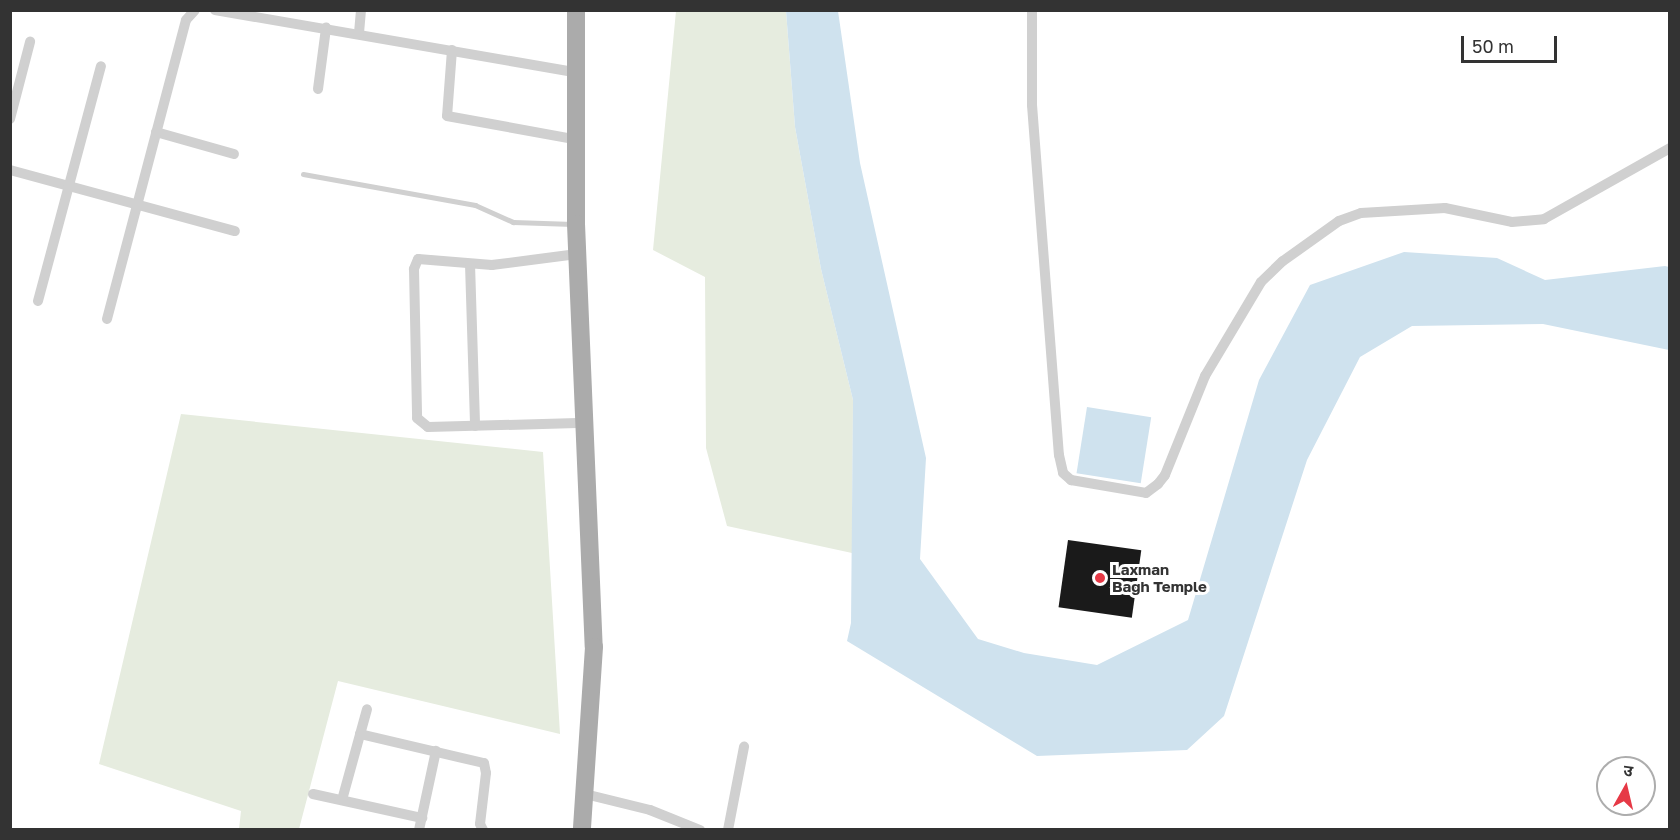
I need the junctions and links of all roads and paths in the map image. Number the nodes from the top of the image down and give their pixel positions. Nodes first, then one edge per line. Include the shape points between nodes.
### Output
1 (195, 10) edge
2 (215, 10) edge
3 (293, 10) edge
4 (361, 10) edge
5 (576, 10) edge
6 (1032, 10) edge
7 (291, 22) junction
8 (326, 28) junction
9 (359, 33) junction
10 (30, 42) dead end
11 (452, 50) junction
12 (100, 66) dead end
13 (574, 72) junction
14 (318, 89) dead end
15 (10, 118) edge
16 (156, 132) junction
17 (574, 139) junction
18 (1670, 148) edge
19 (234, 154) dead end
20 (10, 170) edge
21 (303, 174) dead end
22 (68, 186) junction
23 (137, 206) junction
24 (576, 224) junction
25 (235, 231) dead end
26 (577, 254) junction
27 (470, 264) junction
28 (38, 301) dead end
29 (107, 319) dead end
30 (586, 423) junction
31 (475, 426) junction
32 (367, 709) dead end
33 (360, 734) junction
34 (744, 747) dead end
35 (436, 751) junction
36 (313, 794) dead end
37 (585, 794) junction
38 (342, 800) junction
39 (422, 818) junction
40 (419, 830) edge
41 (483, 830) edge
42 (582, 830) edge
43 (700, 830) edge
44 (728, 830) edge

1 - 16 street via 186,20
2 - 7 street
3 - 7 street
4 - 9 street
5 - 13 main road
6 - 18 street via 1032,105 1059,455 1063,473 1071,480 1146,493 1158,484 1205,376 1262,282 1283,261 1340,221 1361,213 1445,208 1512,222 1544,219
7 - 8 street
8 - 9 street
8 - 14 street
9 - 11 street
10 - 15 street
11 - 13 street
11 - 17 street via 447,116
12 - 22 street
13 - 17 main road
16 - 19 street
16 - 23 street
17 - 24 main road
20 - 22 street
21 - 24 lane via 475,205 513,222
22 - 23 street
22 - 28 street
23 - 25 street
23 - 29 street
24 - 26 main road
26 - 27 street via 511,264
26 - 30 main road
27 - 31 street
27 - 31 street via 423,259 415,263 417,418 428,427
30 - 31 street
30 - 37 main road via 594,647
32 - 33 street
33 - 35 street
33 - 38 street
34 - 44 street
35 - 39 street
35 - 41 street via 486,765 480,824
36 - 38 street
37 - 42 main road
37 - 43 street via 650,810
38 - 39 street
39 - 40 street

